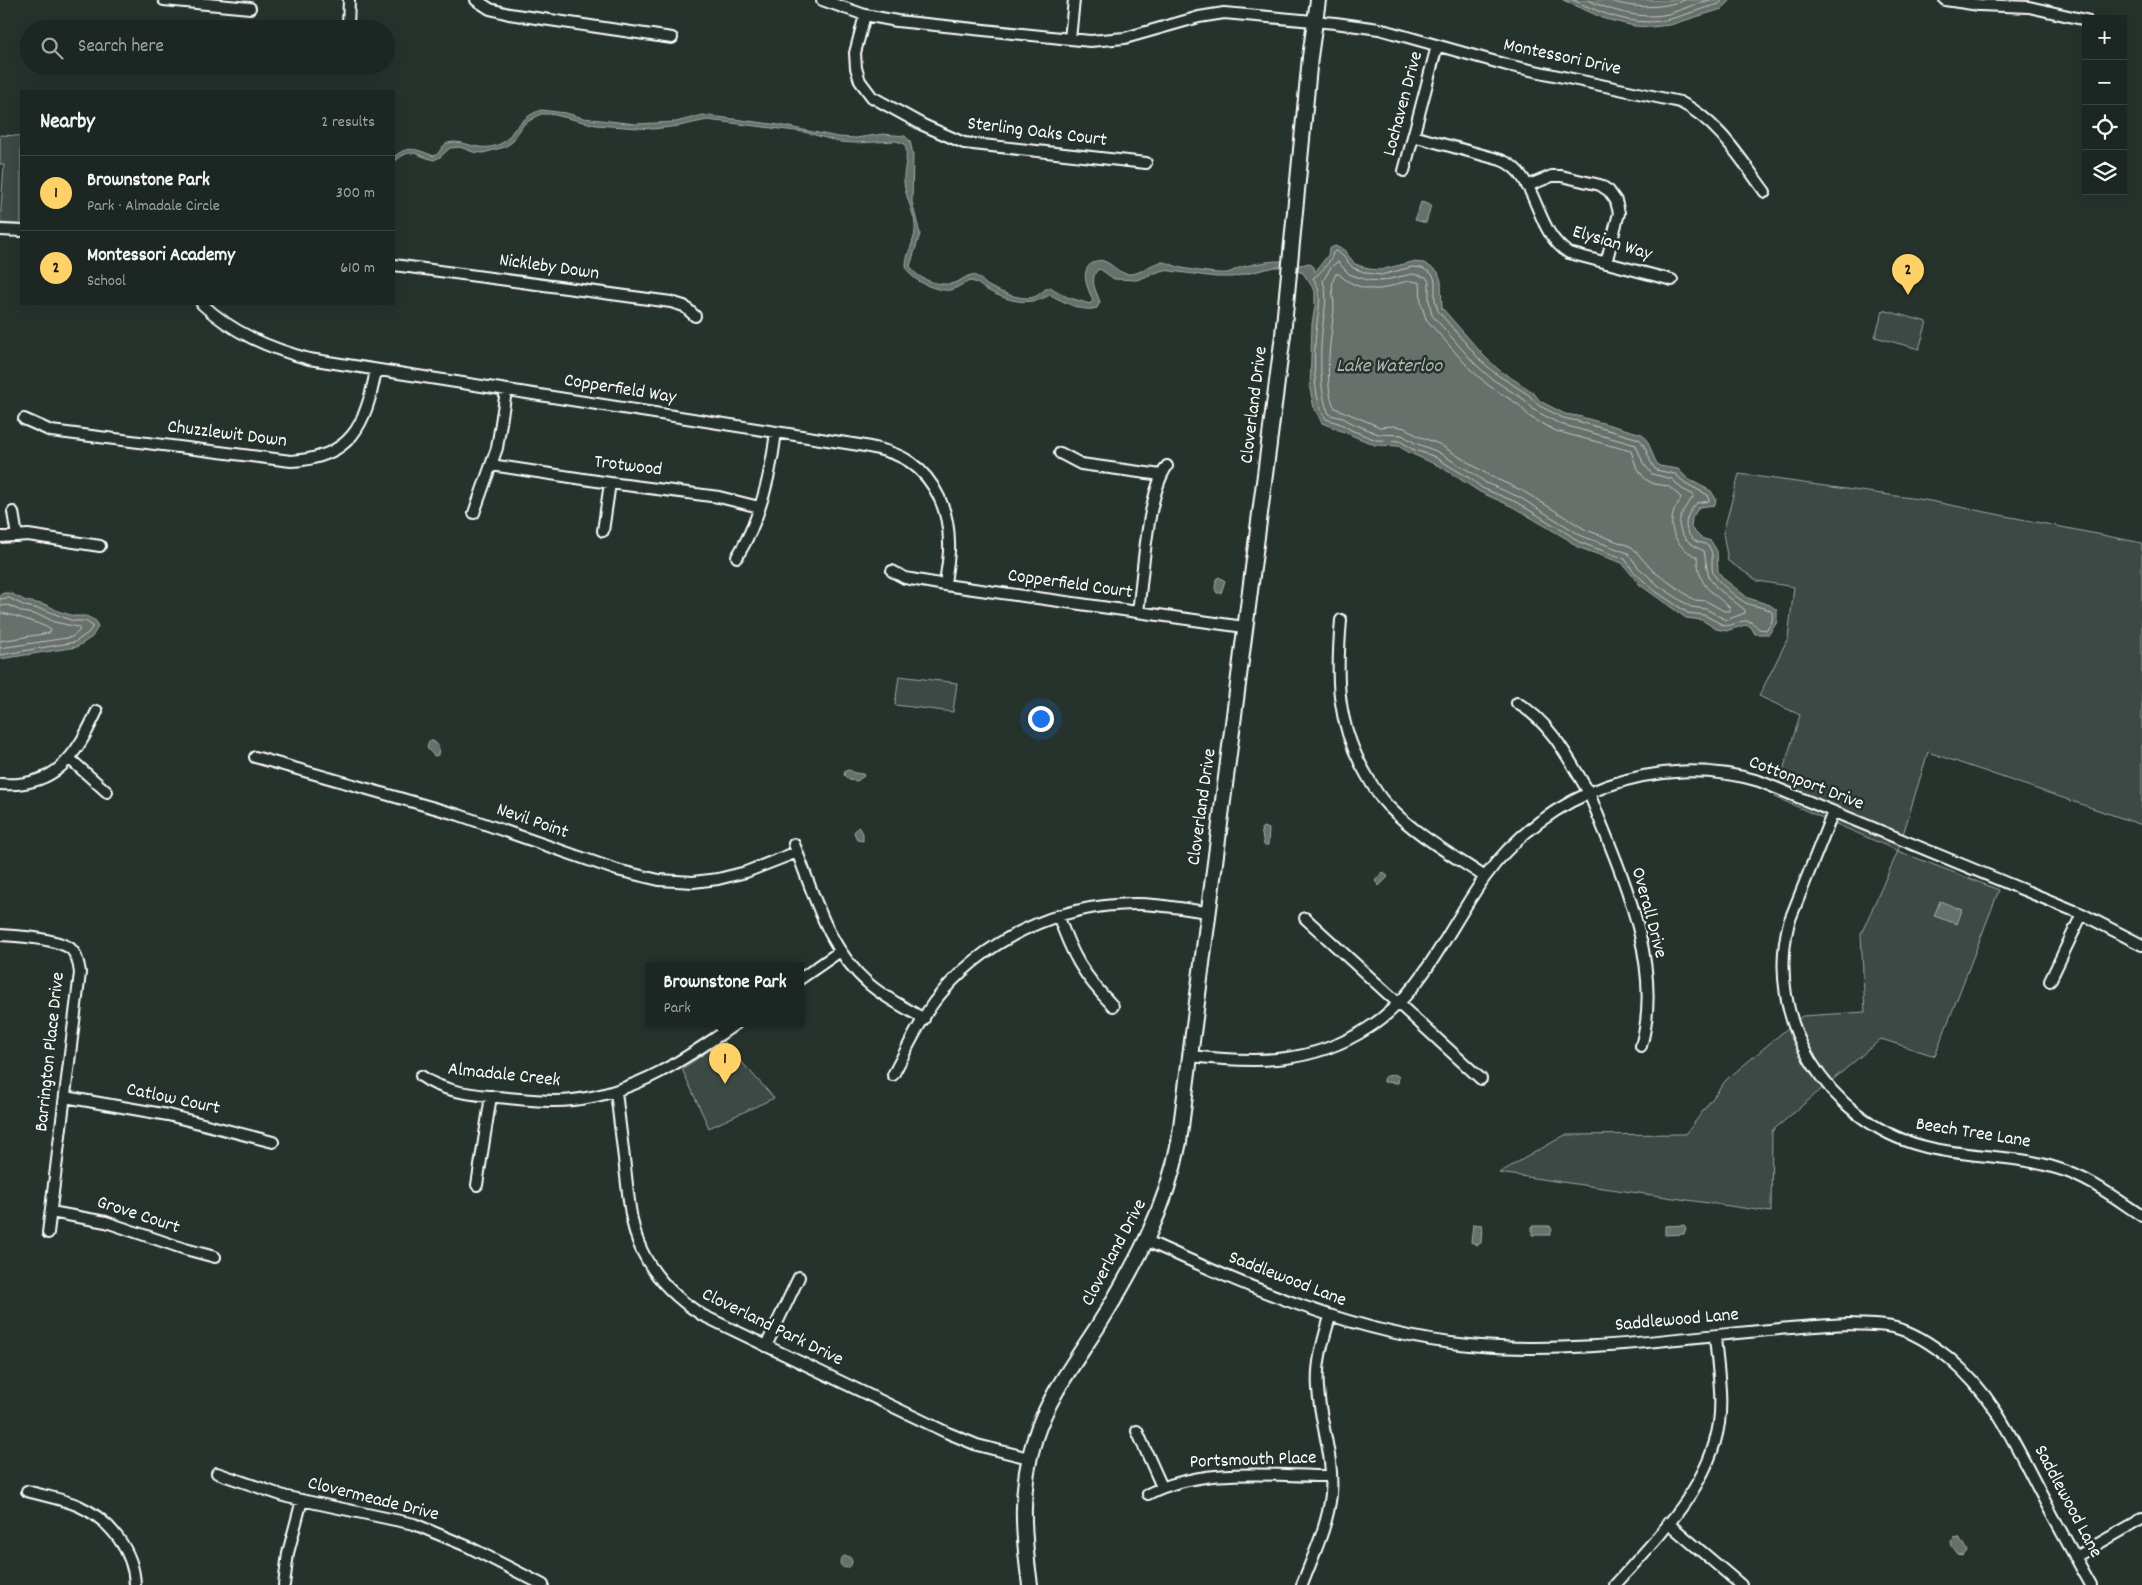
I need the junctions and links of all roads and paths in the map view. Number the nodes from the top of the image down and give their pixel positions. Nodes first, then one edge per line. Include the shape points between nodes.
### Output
1 (164, 0) edge
2 (349, 0) edge
3 (476, 0) edge
4 (822, 0) edge
5 (1074, 0) edge
6 (1318, 0) edge
7 (1945, 0) edge
8 (182, 1) edge
9 (250, 8) dead end
10 (865, 15) junction
11 (2082, 19) edge
12 (348, 20) edge
13 (1316, 21) junction
14 (672, 38) dead end
15 (1070, 39) junction
16 (1437, 46) junction
17 (1413, 136) junction
18 (1146, 163) dead end
19 (1404, 171) dead end
20 (1527, 186) junction
21 (1765, 192) dead end
22 (0, 230) edge
23 (20, 231) edge
24 (1606, 263) junction
25 (395, 265) edge
26 (1672, 280) dead end
27 (203, 305) edge
28 (696, 316) dead end
29 (376, 370) junction
30 (506, 391) junction
31 (24, 419) dead end
32 (776, 432) junction
33 (1060, 453) dead end
34 (491, 465) junction
35 (610, 484) junction
36 (759, 508) junction
37 (13, 512) dead end
38 (474, 513) dead end
39 (603, 531) dead end
40 (17, 536) junction
41 (0, 537) edge
42 (100, 546) dead end
43 (737, 557) dead end
44 (892, 571) dead end
45 (945, 585) junction
46 (1138, 612) junction
47 (1341, 620) dead end
48 (1244, 627) junction
49 (1517, 703) dead end
50 (97, 711) dead end
51 (255, 757) dead end
52 (70, 759) junction
53 (0, 784) edge
54 (106, 792) dead end
55 (1589, 793) junction
56 (1833, 812) junction
57 (1485, 877) junction
58 (1208, 912) junction
59 (2082, 914) junction
60 (1058, 915) junction
61 (1305, 918) dead end
62 (0, 935) edge
63 (2142, 945) edge
64 (839, 952) junction
65 (804, 976) edge
66 (2050, 981) dead end
67 (1399, 1002) junction
68 (1113, 1006) dead end
69 (924, 1019) junction
70 (731, 1027) edge
71 (1642, 1046) dead end
72 (1190, 1056) junction
73 (893, 1075) dead end
74 (421, 1076) dead end
75 (1481, 1079) dead end
76 (616, 1091) junction
77 (490, 1096) junction
78 (65, 1097) junction
79 (273, 1142) dead end
80 (478, 1185) dead end
81 (51, 1212) junction
82 (2142, 1216) edge
83 (48, 1233) dead end
84 (1146, 1241) junction
85 (215, 1257) dead end
86 (799, 1277) dead end
87 (1330, 1317) junction
88 (1715, 1336) junction
89 (766, 1346) junction
90 (1137, 1431) dead end
91 (1030, 1458) junction
92 (217, 1474) dead end
93 (1331, 1476) junction
94 (1162, 1487) junction
95 (27, 1491) dead end
96 (1148, 1494) dead end
97 (302, 1500) junction
98 (2142, 1519) edge
99 (1668, 1524) junction
100 (2075, 1557) junction
101 (135, 1585) edge
102 (284, 1585) edge
103 (543, 1585) edge
104 (1030, 1585) edge
105 (1302, 1585) edge
106 (1616, 1585) edge
107 (1741, 1585) edge
108 (2091, 1585) edge

1 - 8 street
2 - 12 street
3 - 14 street via 490,9 509,14
4 - 10 street, Montessori Drive
5 - 15 street
6 - 13 main road, Cloverland Drive
7 - 11 street via 2028,7
8 - 9 street
10 - 15 street, Montessori Drive
10 - 18 street, Sterling Oaks Court via 855,53 860,80 872,97 923,125 964,143
13 - 15 street, Montessori Drive via 1224,13 1118,39
13 - 16 street, Montessori Drive via 1379,29
13 - 48 main road, Cloverland Drive via 1279,363
16 - 17 street, Lochaven Drive
16 - 21 street, Montessori Drive via 1507,65 1680,102 1711,123
17 - 19 street, Lochaven Drive
17 - 20 street, Elysian Way via 1505,161 1516,169
20 - 24 street, Elysian Way via 1546,229 1557,244 1569,253
20 - 24 street via 1561,176 1600,185 1610,192 1619,213
22 - 23 street
24 - 26 street, Elysian Way
25 - 28 street, Nickleby Down via 672,302 684,306
27 - 29 street, Copperfield Way via 234,329 283,352
29 - 30 street, Copperfield Way
29 - 31 street, Chuzzlewit Down via 372,391 354,434 335,451 306,460 290,461 51,431
30 - 32 street, Copperfield Way
30 - 34 street via 500,438
32 - 36 street
32 - 45 street, Copperfield Way via 882,450 910,461 923,473 943,505 949,545
33 - 46 street via 1081,464 1164,471 1153,503
34 - 35 street, Trotwood
34 - 38 street
35 - 36 street, Trotwood via 719,497
35 - 39 street
36 - 43 street
37 - 40 street
40 - 41 street
40 - 42 street
44 - 45 street, Copperfield Court via 905,578
45 - 46 street, Copperfield Court
46 - 48 street, Copperfield Court
47 - 57 street via 1339,697 1346,730 1359,762 1380,796 1396,814
48 - 58 main road, Cloverland Drive
49 - 55 street, Overall Drive via 1539,719
50 - 52 street via 82,744
51 - 64 street, Nevil Point via 459,815 617,870 658,880 693,882 718,879 746,872 795,848 824,924
52 - 53 street via 39,779
52 - 54 street
55 - 56 street, Cottonport Drive via 1654,774 1715,772 1759,781
55 - 57 street, Cottonport Drive via 1527,830
55 - 71 street, Overall Drive via 1627,890 1641,944 1648,1003
56 - 59 street, Cottonport Drive
56 - 82 street, Beech Tree Lane via 1789,922 1783,964 1791,1023 1805,1053 1829,1087 1860,1118 1890,1135 1933,1148 2058,1168 2091,1183
57 - 67 street, Cottonport Drive via 1435,956
58 - 60 street via 1134,904 1085,908
58 - 72 main road, Cloverland Drive
59 - 63 street, Cottonport Drive
59 - 66 street
60 - 68 street via 1076,961
60 - 69 street via 1013,934 982,956 944,990
61 - 67 street
62 - 78 street, Barrington Place Drive via 56,943 71,949 77,959 80,973
64 - 65 street
64 - 69 street via 870,986
67 - 72 street, Cottonport Drive via 1367,1029 1306,1056 1252,1061
67 - 75 street
69 - 73 street
70 - 76 street, Almadale Creek via 672,1066
72 - 84 main road, Cloverland Drive via 1176,1156 1162,1206
74 - 77 street, Almadale Creek via 440,1087
76 - 77 street, Almadale Creek via 563,1101
76 - 89 street, Cloverland Park Drive via 629,1202 642,1251 681,1300
77 - 80 street
78 - 79 street, Catlow Court via 168,1115
78 - 81 street, Barrington Place Drive
81 - 83 street, Barrington Place Drive
81 - 85 street, Grove Court via 106,1222
84 - 87 street, Saddlewood Lane via 1265,1294
84 - 91 main road, Cloverland Drive via 1118,1293 1052,1399 1041,1420
86 - 89 street
87 - 88 street, Saddlewood Lane via 1403,1335 1487,1346 1561,1347
87 - 93 street via 1320,1355 1318,1387
88 - 99 street via 1719,1426 1701,1475
88 - 100 street, Saddlewood Lane via 1838,1325 1879,1325 1900,1329 1932,1344 1962,1369 1996,1409
89 - 91 street, Cloverland Park Drive via 948,1433 977,1445
90 - 94 street
91 - 104 main road, Cloverland Drive via 1022,1518
92 - 97 street, Clovermeade Drive
93 - 94 street, Portsmouth Place via 1211,1476
93 - 105 street via 1327,1514
94 - 96 street, Portsmouth Place
95 - 101 street via 78,1506 104,1522 128,1555
97 - 102 street via 288,1553
97 - 103 street, Clovermeade Drive via 414,1524 469,1546
98 - 100 street
99 - 106 street
99 - 107 street
100 - 108 street, Saddlewood Lane

